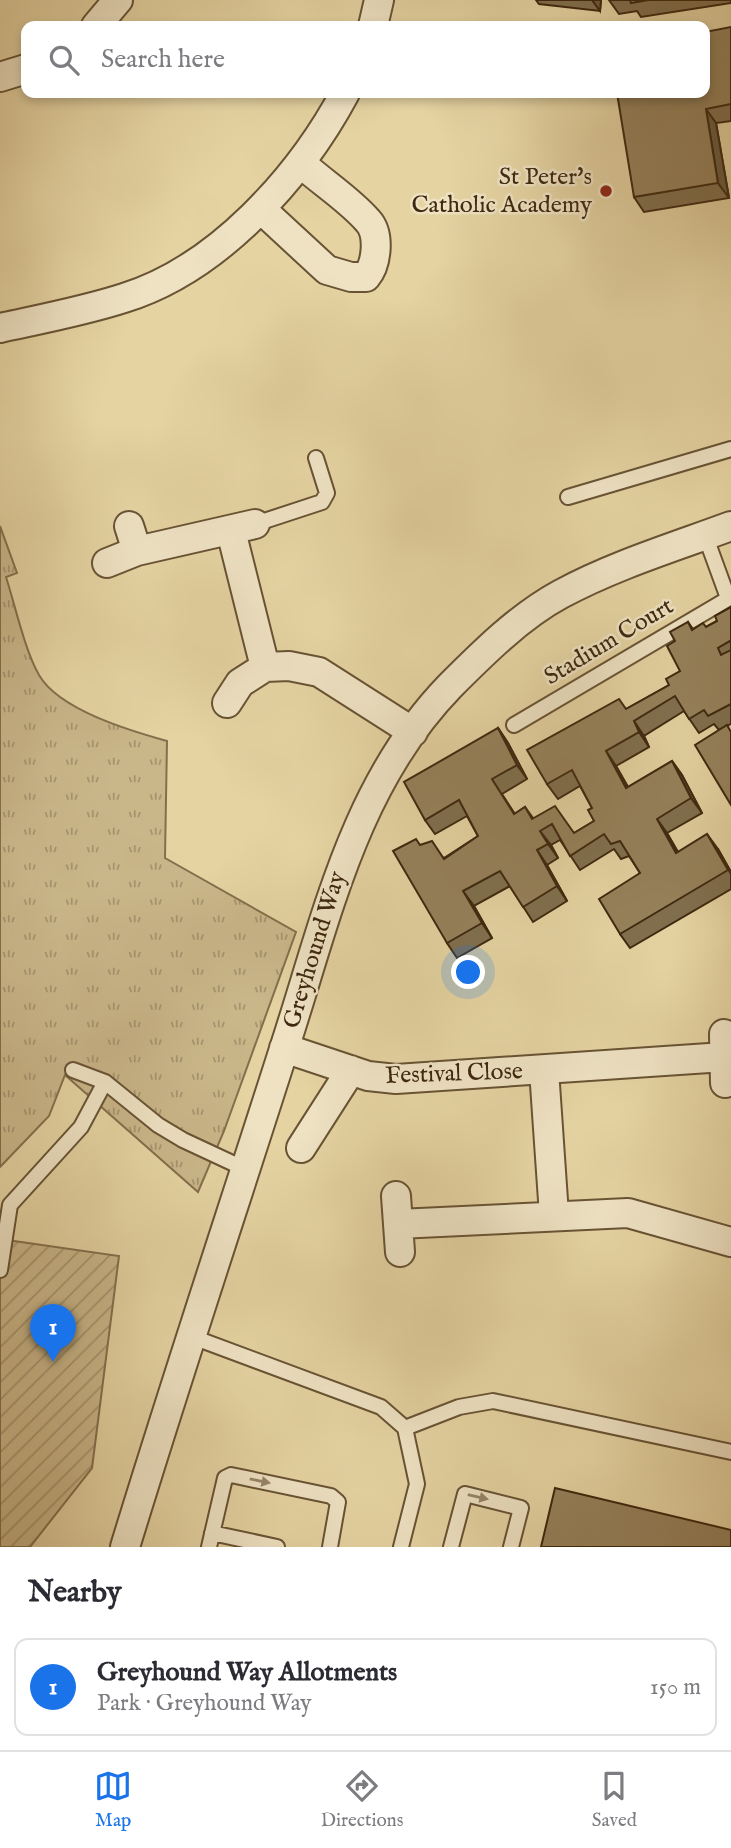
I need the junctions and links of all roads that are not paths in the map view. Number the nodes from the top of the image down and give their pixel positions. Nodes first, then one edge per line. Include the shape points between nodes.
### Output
1 (118, 0) edge
2 (379, 0) edge
3 (100, 21) edge
4 (374, 21) edge
5 (21, 70) edge
6 (0, 77) edge
7 (342, 98) edge
8 (302, 164) junction
9 (261, 209) junction
10 (0, 328) edge
11 (731, 449) edge
12 (316, 458) dead end
13 (568, 497) dead end
14 (243, 528) junction
15 (718, 531) edge
16 (107, 564) dead end
17 (729, 597) edge
18 (265, 667) junction
19 (227, 703) dead end
20 (514, 725) dead end
21 (413, 732) junction
22 (285, 1048) junction
23 (724, 1058) dead end
24 (73, 1070) dead end
25 (351, 1070) junction
26 (544, 1070) junction
27 (105, 1082) junction
28 (301, 1148) dead end
29 (243, 1168) junction
30 (396, 1196) dead end
31 (554, 1215) junction
32 (398, 1224) junction
33 (731, 1242) edge
34 (400, 1252) dead end
35 (0, 1270) edge
36 (190, 1336) junction
37 (405, 1428) junction
38 (731, 1452) edge
39 (211, 1540) edge
40 (125, 1547) edge
41 (276, 1547) edge
42 (330, 1547) edge
43 (401, 1547) edge
44 (451, 1547) edge
45 (512, 1547) edge

1 - 3 street
2 - 4 street
5 - 6 street
7 - 8 street
8 - 9 street
8 - 9 street via 370,223 376,253 366,277 327,270
9 - 10 street via 187,266 126,298
11 - 13 lane
12 - 14 lane via 327,493 322,502
14 - 16 street via 133,538
14 - 18 street
15 - 17 lane, Stadium Court
15 - 21 street, Greyhound Way via 637,559 559,595 499,639
17 - 20 lane, Stadium Court
18 - 19 street via 240,683
18 - 21 street via 319,672
21 - 22 street, Greyhound Way via 353,834 327,904
22 - 25 street, Festival Close
22 - 29 street, Greyhound Way
23 - 26 street, Festival Close
24 - 27 lane
25 - 26 street, Festival Close via 396,1079
25 - 28 street
26 - 31 street, Festival Close
27 - 29 lane via 166,1130
27 - 35 lane via 81,1127 10,1205
29 - 36 street, Greyhound Way
30 - 32 street
31 - 32 street
31 - 33 street via 628,1213
32 - 34 street
36 - 37 lane via 381,1407
36 - 40 street, Greyhound Way
37 - 38 lane via 458,1407 493,1402
37 - 43 lane via 417,1484
39 - 41 lane
39 -> 42 lane via 225,1478 231,1475 331,1496 338,1502
44 -> 45 lane via 465,1494 521,1508

